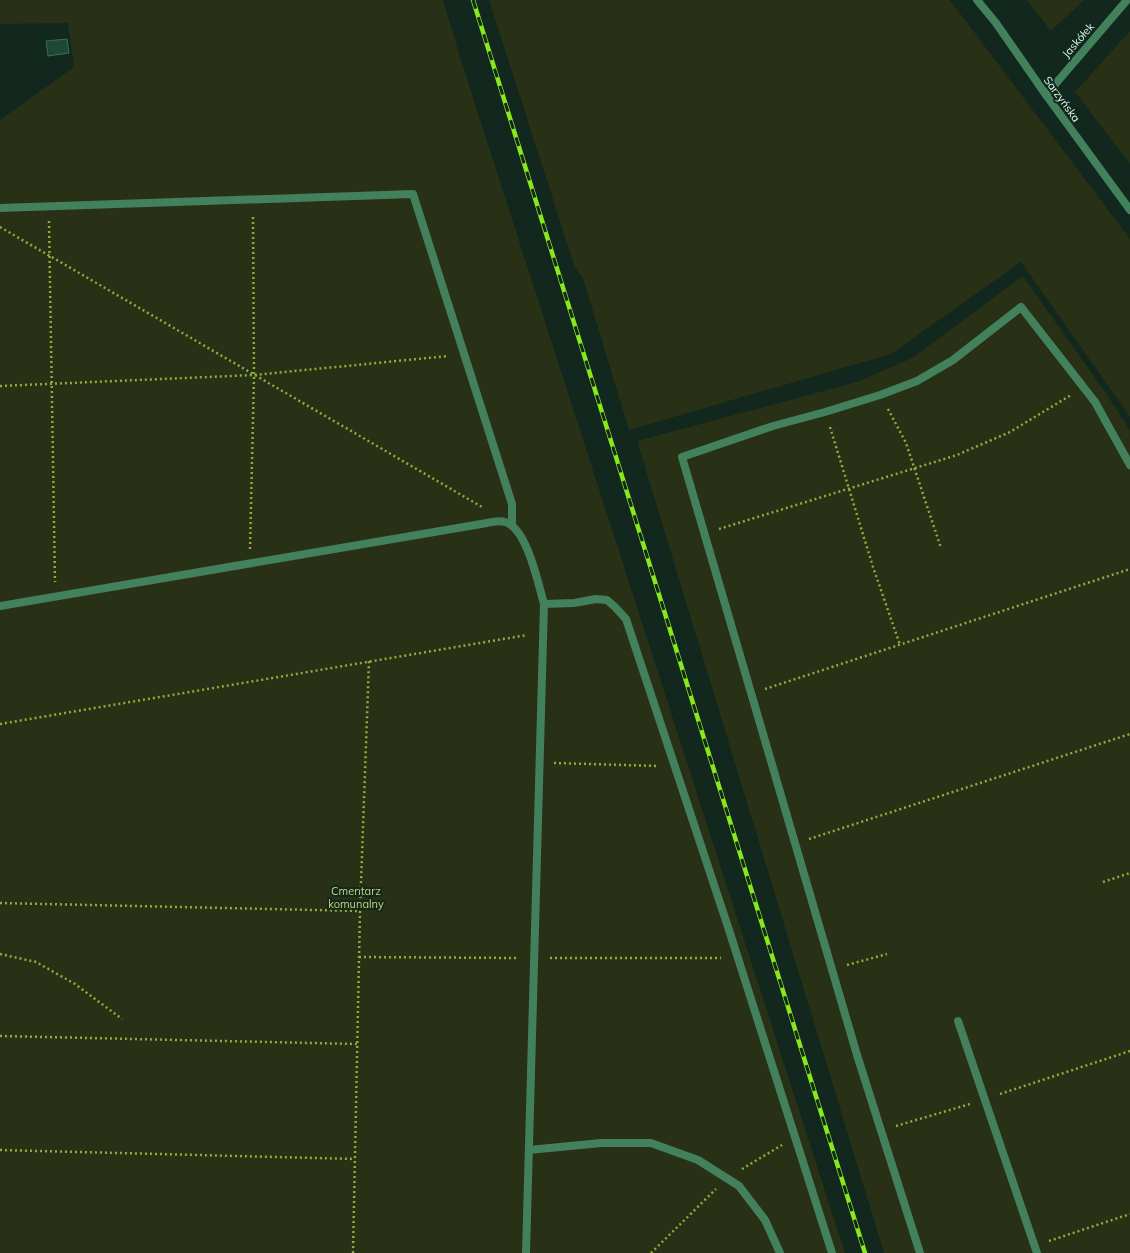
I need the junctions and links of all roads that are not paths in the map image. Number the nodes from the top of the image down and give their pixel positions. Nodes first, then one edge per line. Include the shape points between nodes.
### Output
1 (977, 0) edge
2 (1127, 0) edge
3 (1046, 95) junction
4 (0, 208) edge
5 (1130, 210) edge
6 (1130, 465) edge
7 (512, 524) junction
8 (544, 604) junction
9 (0, 606) edge
10 (958, 1021) dead end
11 (529, 1150) junction
12 (1035, 1250) edge
13 (526, 1253) edge
14 (780, 1253) edge
15 (832, 1253) edge
16 (920, 1253) edge

1 - 3 street, Sarzyńska
2 - 3 street, Jaskółek
3 - 5 street, Sarzyńska
4 - 7 street via 413,194 512,504
6 - 16 street via 1095,402 1021,307 953,360 917,381 682,457 857,1055
7 - 8 street via 526,544
7 - 9 street via 504,521 487,523
8 - 11 street
8 - 15 street via 607,600 626,619
10 - 12 street
11 - 13 street
11 - 14 street via 602,1143 651,1143 698,1160 739,1186 765,1220

